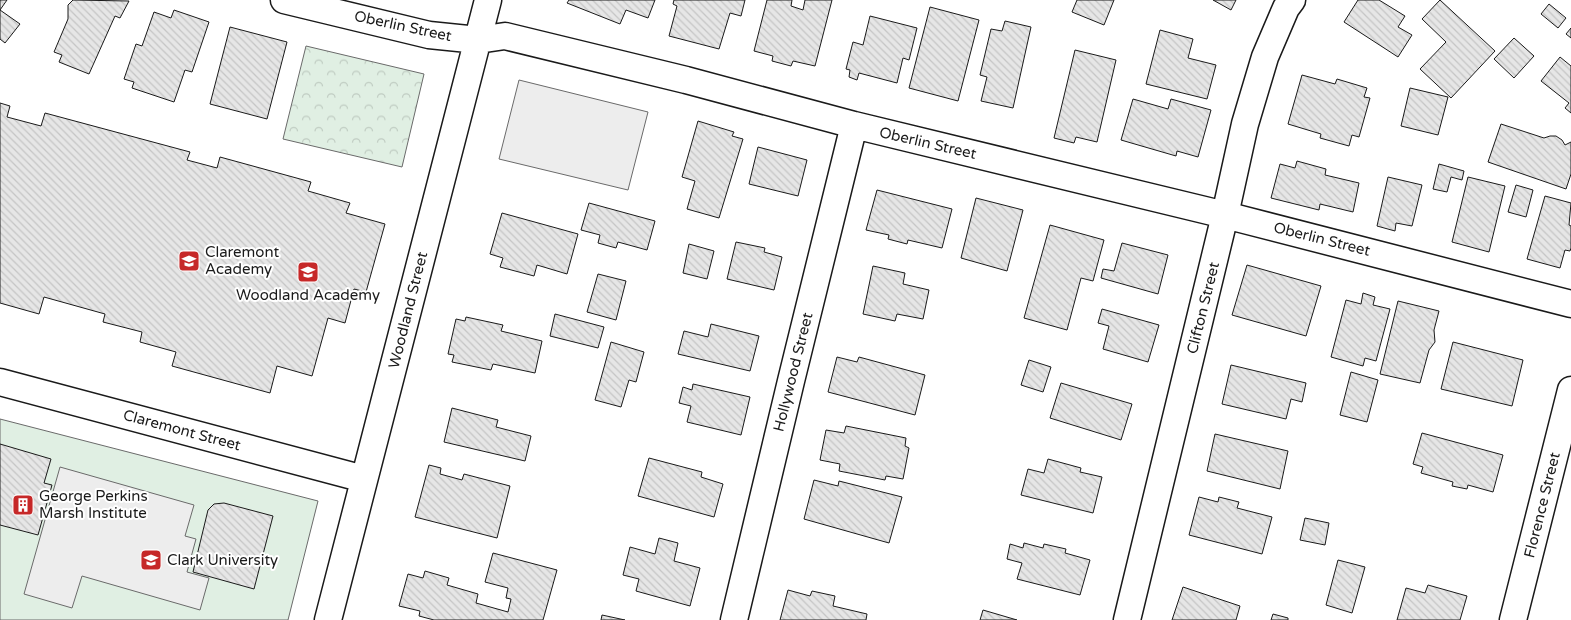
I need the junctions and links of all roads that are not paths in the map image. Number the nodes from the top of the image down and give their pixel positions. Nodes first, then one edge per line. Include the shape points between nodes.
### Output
1 (284, 0) edge
2 (488, 0) edge
3 (1292, 0) edge
4 (478, 40) junction
5 (854, 125) junction
6 (1225, 215) junction
7 (1571, 304) edge
8 (0, 382) edge
9 (1571, 390) edge
10 (364, 479) junction
11 (328, 620) edge
12 (734, 620) edge
13 (1127, 620) edge
14 (1513, 620) edge

1 - 4 street, Oberlin Street via 429,35
2 - 4 street, Woodland Street
3 - 6 street, Clifton Street via 1263,66 1245,124
4 - 5 street, Oberlin Street via 505,36
4 - 10 street, Woodland Street
5 - 6 street, Oberlin Street
5 - 12 street, Hollywood Street
6 - 7 street, Oberlin Street
6 - 13 street, Clifton Street
8 - 10 street, Claremont Street
9 - 14 street, Florence Street
10 - 11 street, Woodland Street

